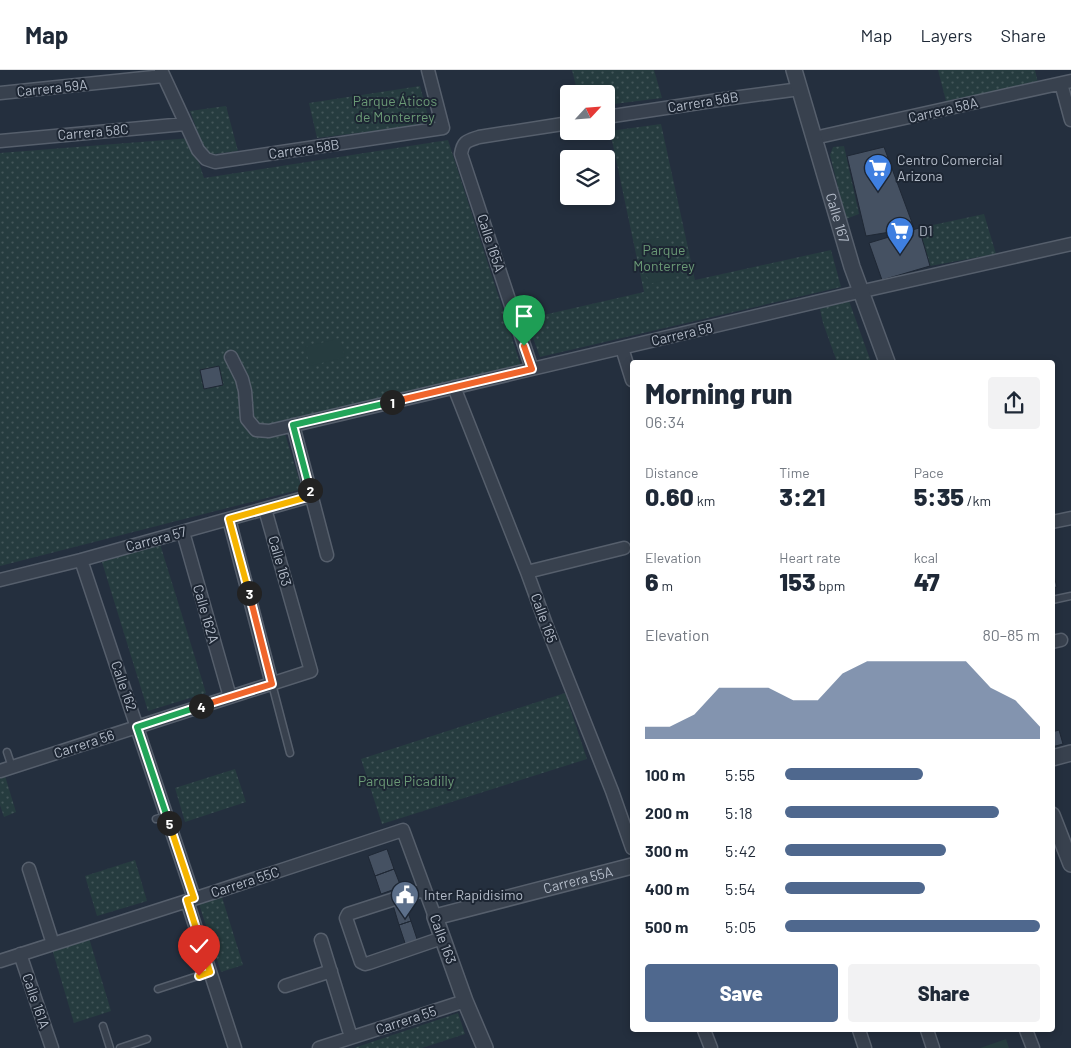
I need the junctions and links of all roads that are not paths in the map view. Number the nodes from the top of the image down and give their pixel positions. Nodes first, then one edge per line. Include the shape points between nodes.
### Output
1 (428, 70) edge
2 (794, 70) edge
3 (162, 73) edge
4 (1066, 84) edge
5 (800, 88) junction
6 (0, 93) edge
7 (615, 116) edge
8 (1071, 120) edge
9 (185, 124) junction
10 (560, 124) edge
11 (814, 138) junction
12 (0, 141) edge
13 (1071, 244) edge
14 (861, 292) junction
15 (622, 348) junction
16 (231, 357) dead end
17 (885, 360) edge
18 (532, 369) junction
19 (630, 374) edge
20 (454, 387) junction
21 (293, 425) junction
22 (311, 496) junction
23 (265, 509) junction
24 (1071, 518) edge
25 (229, 519) junction
26 (1055, 521) edge
27 (183, 532) junction
28 (624, 548) dead end
29 (327, 555) dead end
30 (82, 560) junction
31 (527, 572) junction
32 (0, 580) edge
33 (1071, 596) edge
34 (1055, 599) edge
35 (311, 671) joint
36 (272, 684) junction
37 (230, 697) junction
38 (137, 727) junction
39 (7, 752) dead end
40 (290, 752) dead end
41 (1071, 753) edge
42 (1055, 757) edge
43 (6, 769) edge
44 (1055, 823) edge
45 (403, 830) joint
46 (630, 842) edge
47 (1071, 864) edge
48 (630, 867) edge
49 (29, 869) dead end
50 (425, 890) junction
51 (190, 899) junction
52 (435, 918) junction
53 (442, 938) junction
54 (321, 940) dead end
55 (53, 944) junction
56 (20, 954) junction
57 (0, 961) edge
58 (331, 971) junction
59 (210, 972) junction
60 (285, 986) dead end
61 (158, 989) dead end
62 (465, 1001) junction
63 (103, 1026) dead end
64 (705, 1032) edge
65 (860, 1032) edge
66 (928, 1032) edge
67 (1027, 1032) edge
68 (352, 1037) junction
69 (147, 1039) dead end
70 (52, 1048) edge
71 (110, 1048) edge
72 (120, 1048) edge
73 (234, 1048) edge
74 (319, 1048) edge
75 (485, 1048) edge
76 (711, 1048) edge
77 (865, 1048) edge
78 (933, 1048) edge
79 (1033, 1048) edge

1 - 9 street, Carrera 58B via 443,128 215,162 206,159 198,150
2 - 5 street, Calle 167
3 - 6 street, Carrera 59A
3 - 9 street
4 - 8 street
4 - 11 street, Carrera 58A
5 - 7 street, Carrera 58B
5 - 11 street, Calle 167
9 - 12 street, Carrera 58C
10 - 18 street, Calle 165A via 468,140 462,146 461,154
11 - 14 street, Calle 167
13 - 14 street, Carrera 58
14 - 15 street, Carrera 58
14 - 17 street, Calle 167
15 - 18 street, Carrera 58
15 - 19 street
16 - 21 street, Carrera 58 via 242,379 247,419 256,430 269,432
18 - 20 street, Carrera 58
20 - 21 street, Carrera 58
20 - 31 street, Calle 165
21 - 22 street
22 - 23 street, Carrera 57
22 - 29 street
23 - 25 street, Carrera 57
23 - 35 street, Calle 163
24 - 26 street
25 - 27 street, Carrera 57
25 - 36 street
27 - 30 street, Carrera 57
27 - 37 street, Calle 162A
28 - 31 street
30 - 32 street, Carrera 57
30 - 38 street, Calle 162
31 - 46 street, Calle 165
33 - 34 lane
35 - 36 street, Carrera 56
36 - 37 street, Carrera 56
36 - 40 lane
37 - 38 street, Carrera 56
38 - 43 street, Carrera 56
38 - 51 street, Calle 162 via 161,818
39 - 43 lane
41 - 42 street
44 - 47 street
45 - 50 street, Calle 163
45 - 51 street, Carrera 55C
48 - 52 street, Carrera 55A
49 - 55 street
50 - 52 street, Calle 163
50 - 53 street via 348,914 346,918 361,962 369,963
51 - 55 street, Carrera 55C
51 - 59 street, Calle 162
52 - 53 street, Calle 163
53 - 62 street, Calle 163
54 - 58 street
55 - 56 street, Carrera 55C
56 - 57 street, Carrera 55C
56 - 70 street, Calle 161A
58 - 60 street
58 - 68 street
59 - 61 lane
59 - 73 street, Calle 162
62 - 68 street, Carrera 55
62 - 75 street, Calle 163
63 - 71 lane
64 - 76 street
65 - 77 street
66 - 78 street
67 - 79 street
68 - 74 street, Carrera 55
69 - 72 lane

